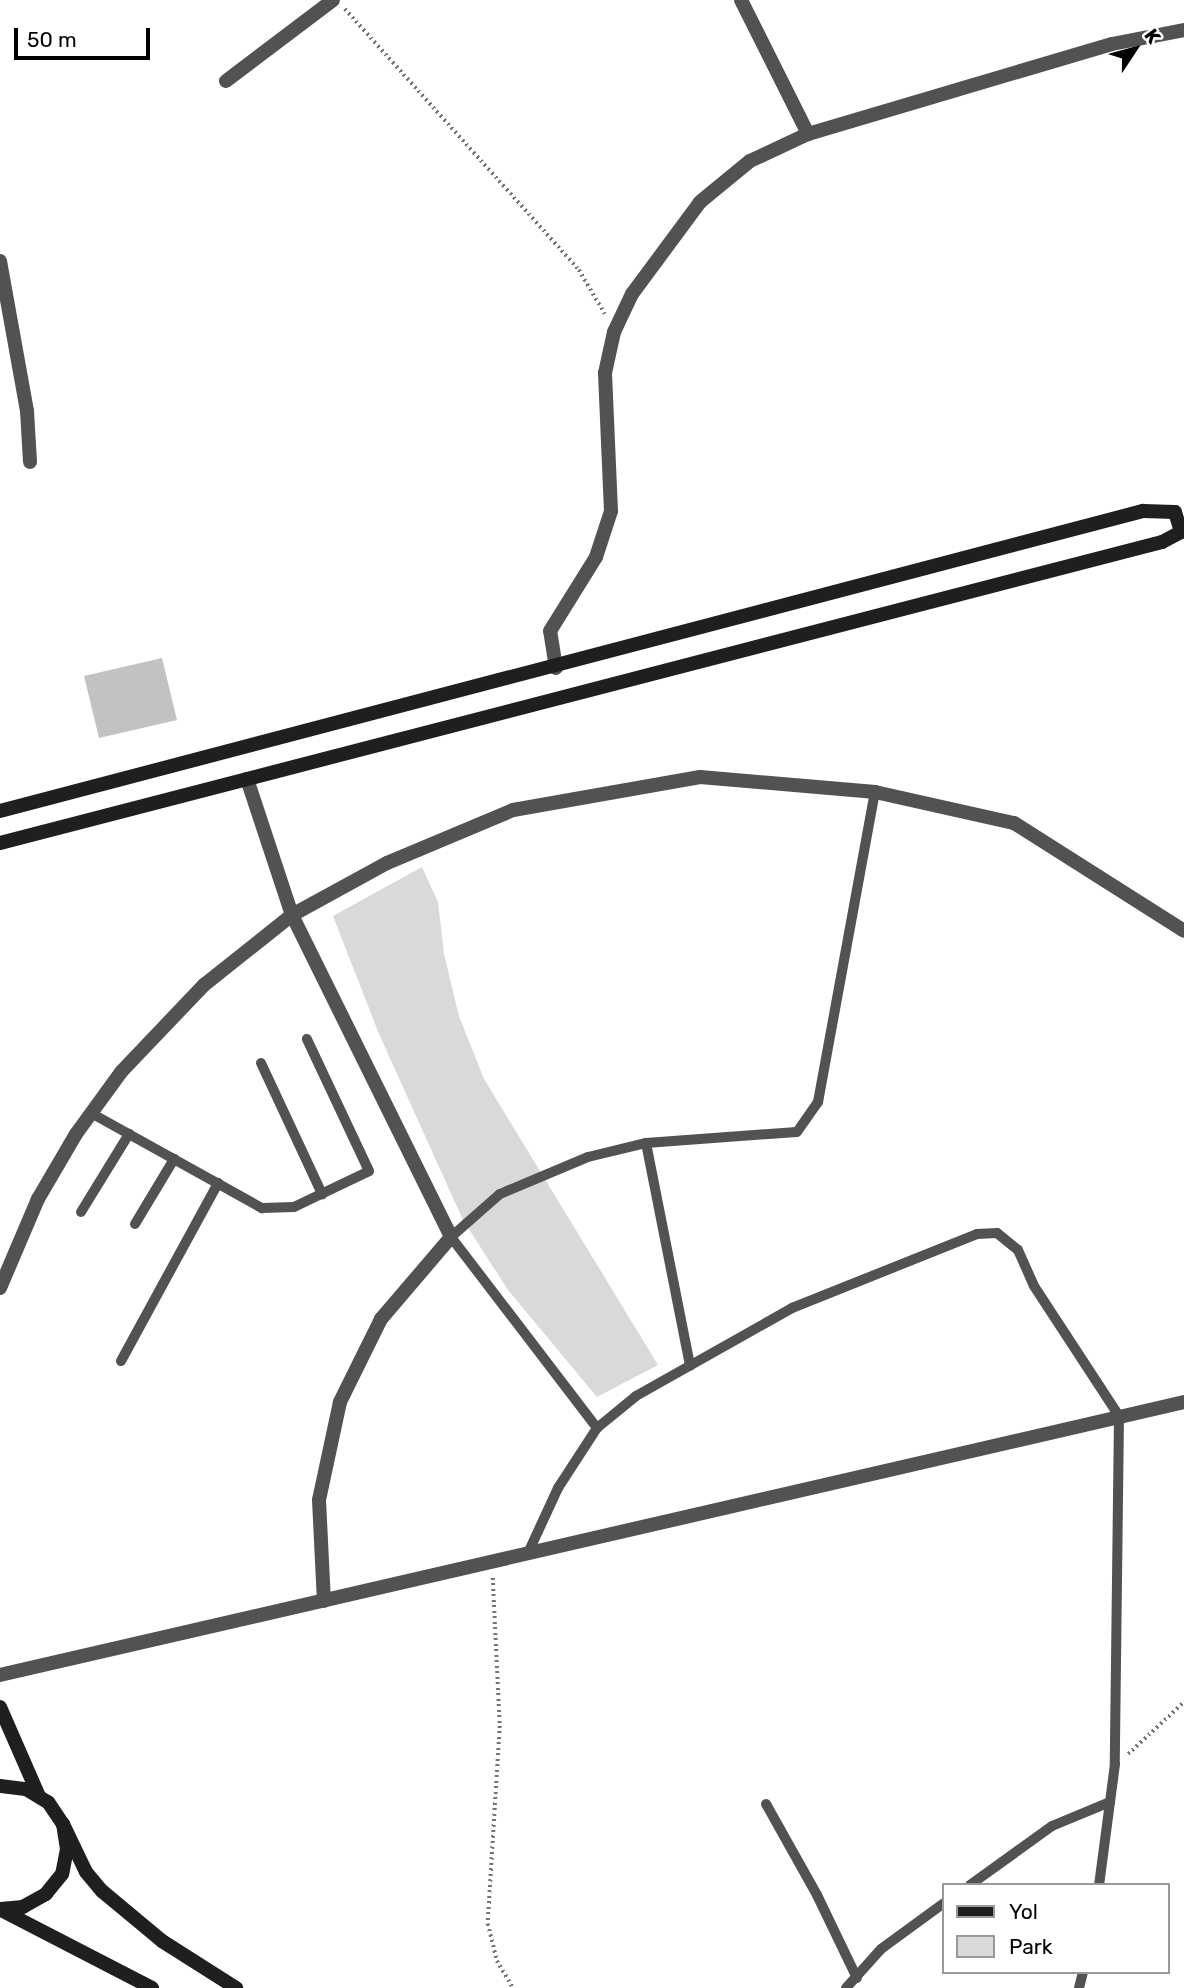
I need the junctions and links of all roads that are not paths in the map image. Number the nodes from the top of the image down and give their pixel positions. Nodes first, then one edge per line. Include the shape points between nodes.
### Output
1 (335, 0) edge
2 (741, 0) edge
3 (1184, 30) edge
4 (226, 81) dead end
5 (808, 134) junction
6 (0, 261) edge
7 (5, 336) edge
8 (30, 462) dead end
9 (556, 668) junction
10 (247, 779) junction
11 (875, 792) junction
12 (0, 811) edge
13 (0, 843) edge
14 (292, 915) junction
15 (1184, 931) edge
16 (307, 1039) dead end
17 (261, 1063) dead end
18 (91, 1113) junction
19 (129, 1134) junction
20 (646, 1143) junction
21 (173, 1159) junction
22 (218, 1183) junction
23 (322, 1194) junction
24 (81, 1212) dead end
25 (135, 1224) dead end
26 (451, 1237) junction
27 (0, 1287) edge
28 (121, 1361) dead end
29 (690, 1366) junction
30 (1184, 1402) edge
31 (1119, 1416) junction
32 (597, 1428) junction
33 (528, 1553) junction
34 (324, 1601) junction
35 (0, 1675) edge
36 (0, 1707) edge
37 (0, 1786) edge
38 (37, 1794) junction
39 (1110, 1802) junction
40 (766, 1804) dead end
41 (63, 1824) junction
42 (973, 1883) edge
43 (1099, 1883) edge
44 (942, 1904) edge
45 (0, 1909) edge
46 (857, 1978) junction
47 (152, 1988) edge
48 (236, 1988) edge
49 (846, 1988) edge

1 - 4 street
2 - 5 street
3 - 5 street via 1112,44
5 - 9 street via 750,161 700,202 632,294 614,332 605,373 611,511 596,557 550,631
6 - 7 street
7 - 8 street via 27,411
9 - 10 street via 1143,511 1175,512 1181,532 1162,542
9 - 12 street
10 - 13 street
10 - 14 street
11 - 14 street via 700,777 513,810 387,863
11 - 15 street via 1014,823
11 - 20 lane via 818,1102 797,1132
14 - 18 street via 231,960 177,1010
14 - 26 street
16 - 23 lane via 369,1171
17 - 23 lane
18 - 19 lane
18 - 27 street via 38,1199
19 - 21 lane
19 - 24 lane
20 - 26 lane via 588,1157 500,1194
20 - 29 lane
21 - 22 lane
21 - 25 lane
22 - 23 lane via 272,1209 294,1207
22 - 28 lane
26 - 32 lane
26 - 34 street via 381,1319 340,1402 319,1500
29 - 31 lane via 792,1308 977,1234 997,1233 1018,1250 1034,1286
29 - 32 lane via 636,1396
30 - 31 street
31 - 33 street
31 - 39 lane via 1115,1764
32 - 33 lane via 558,1488
33 - 34 street
34 - 35 street
36 - 38 street
37 - 38 street
38 - 41 street
39 - 42 lane via 1052,1826
39 - 43 lane
40 - 46 lane
41 - 45 street via 66,1862 55,1885 35,1902
41 - 48 street via 86,1872 102,1891 162,1941
44 - 46 lane via 881,1949
45 - 47 street
46 - 49 lane

